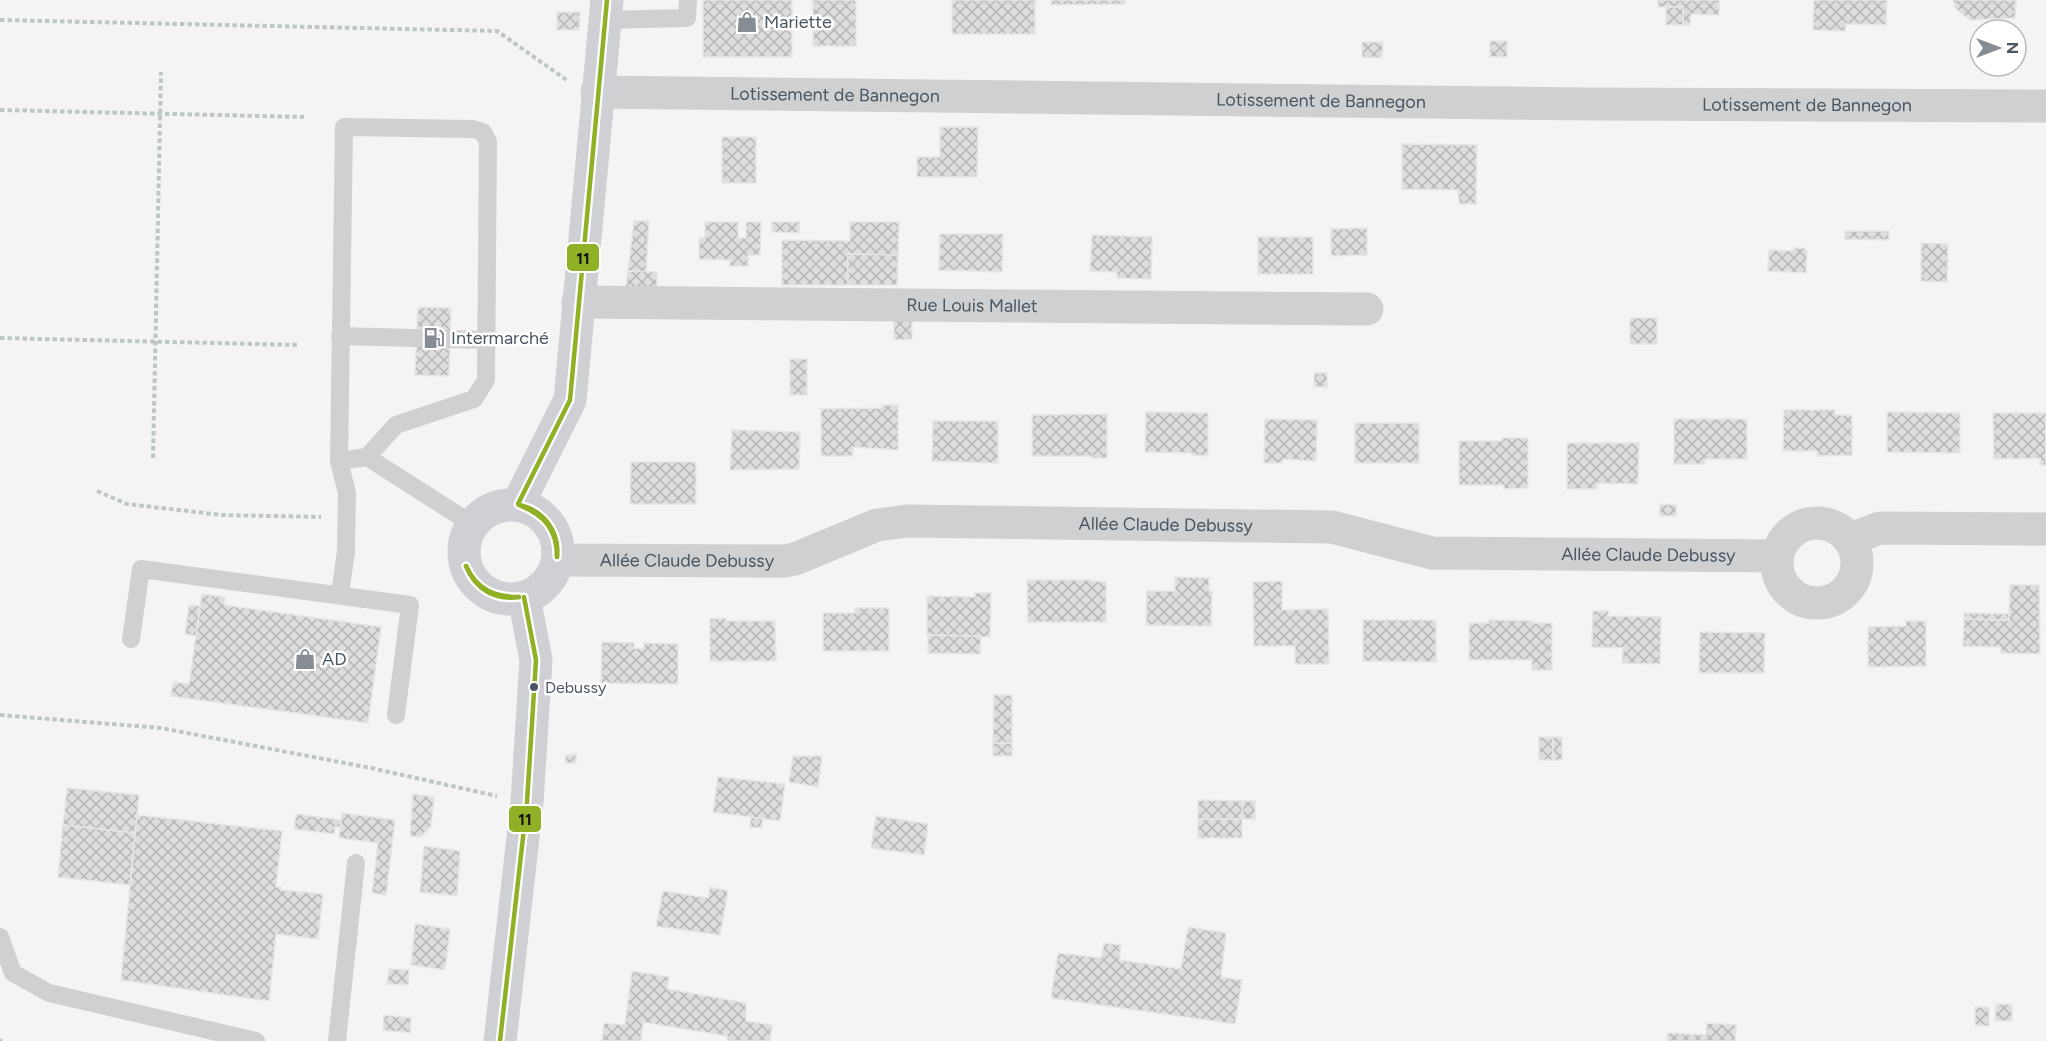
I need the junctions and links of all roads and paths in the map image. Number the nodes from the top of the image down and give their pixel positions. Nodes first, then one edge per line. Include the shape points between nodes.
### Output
1 (688, 0) edge
2 (606, 10) edge
3 (0, 21) edge
4 (161, 72) dead end
5 (597, 92) junction
6 (2046, 106) edge
7 (0, 110) edge
8 (160, 114) junction
9 (304, 117) dead end
10 (578, 302) junction
11 (1367, 309) dead end
12 (340, 336) junction
13 (0, 338) edge
14 (486, 340) junction
15 (155, 342) junction
16 (299, 345) dead end
17 (366, 457) junction
18 (153, 458) dead end
19 (339, 461) junction
20 (97, 492) dead end
21 (518, 504) junction
22 (346, 518) junction
23 (472, 524) junction
24 (2046, 529) edge
25 (1850, 539) junction
26 (1778, 556) junction
27 (558, 561) junction
28 (340, 595) junction
29 (524, 597) junction
30 (131, 639) dead end
31 (0, 715) edge
32 (396, 715) dead end
33 (527, 802) junction
34 (356, 863) dead end
35 (0, 937) edge
36 (256, 1041) edge
37 (337, 1041) edge
38 (500, 1041) edge

1 - 2 lane via 687,18
2 - 5 main road
3 - 5 path via 497,31 570,82
4 - 8 path
5 - 6 street, Lotissement de Bannegon
5 - 10 main road
7 - 8 path
8 - 9 path
8 - 15 path
10 - 11 street, Rue Louis Mallet
10 - 21 main road via 570,400
12 - 14 lane
12 - 14 lane via 344,127 473,129 483,132 488,142
12 - 19 lane
13 - 15 path
14 - 17 lane via 486,380 474,399 396,425
15 - 16 path
15 - 18 path
17 - 19 lane
17 - 23 lane
19 - 22 lane via 347,493
20 - 22 path via 127,504 222,515
21 - 23 main road via 492,508
21 - 27 main road via 540,514 549,524 556,535
22 - 28 lane
23 - 29 main road via 463,548 472,579 498,597
24 - 25 street via 1880,528
25 - 26 street via 1831,524 1804,524 1789,533
25 - 26 street via 1857,549 1858,569 1836,601 1819,605 1799,600 1780,578
26 - 27 street, Allée Claude Debussy via 1432,553 1332,527 907,521 878,525 784,561
27 - 29 main road via 546,584
28 - 30 lane via 141,569
28 - 32 lane via 410,605
29 - 33 main road via 536,660
31 - 33 path via 161,728
33 - 38 main road
34 - 37 lane
35 - 36 lane via 13,973 49,993

